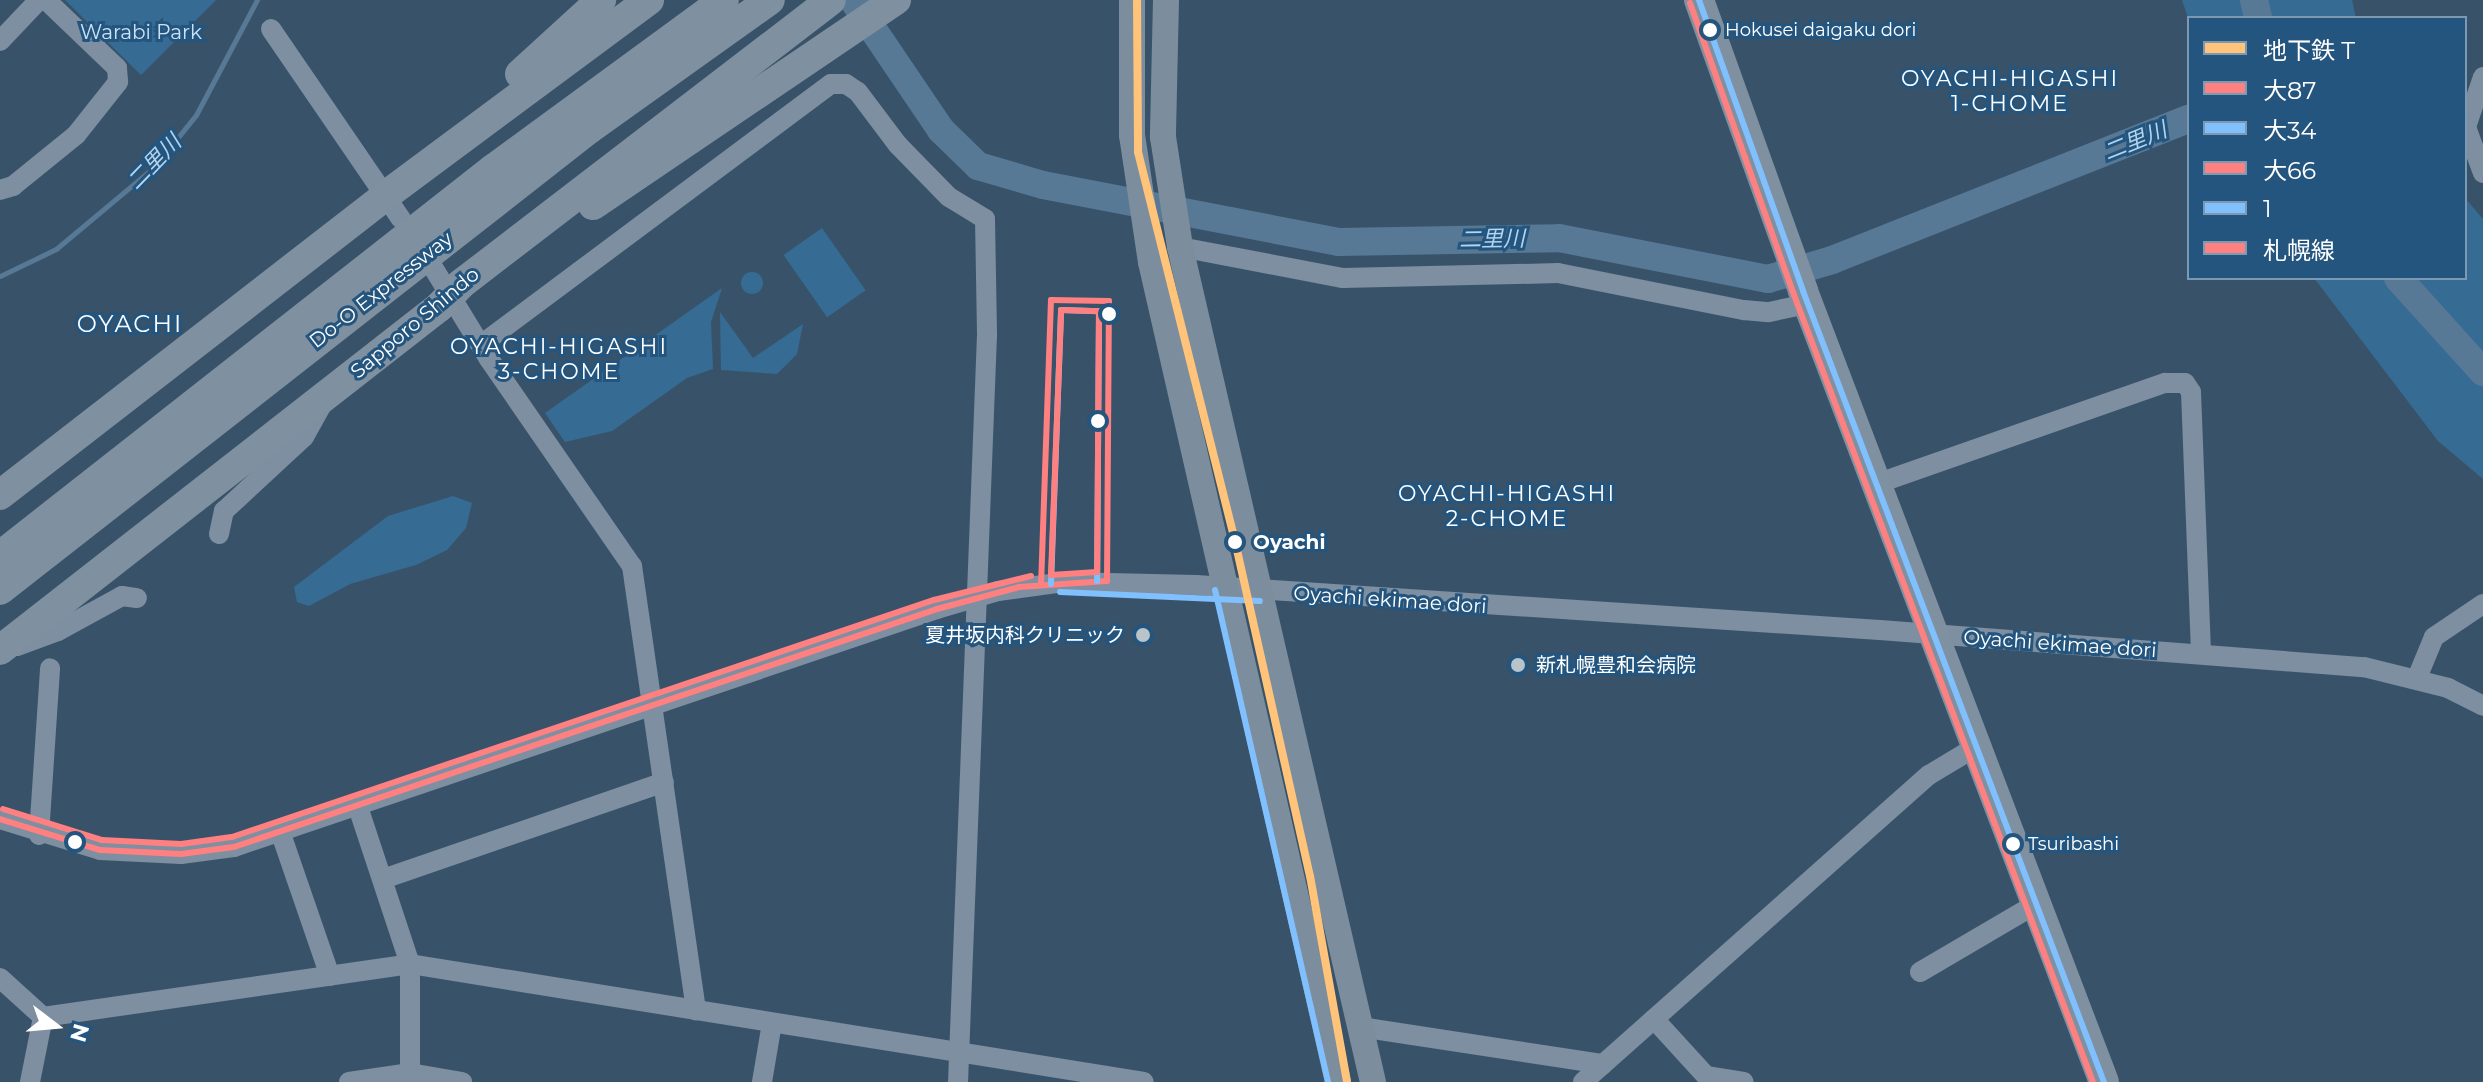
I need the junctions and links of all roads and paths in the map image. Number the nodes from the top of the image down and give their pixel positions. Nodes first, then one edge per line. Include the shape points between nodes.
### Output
1 (39, 0) edge
2 (46, 0) edge
3 (601, 0) edge
4 (649, 0) edge
5 (770, 0) edge
6 (831, 0) edge
7 (1132, 0) edge
8 (1166, 0) edge
9 (1699, 0) edge
10 (891, 4) edge
11 (724, 10) edge
12 (271, 29) dead end
13 (0, 41) edge
14 (2483, 77) edge
15 (2467, 124) edge
16 (2467, 130) edge
17 (2483, 173) edge
18 (0, 190) edge
19 (393, 208) junction
20 (1179, 240) junction
21 (434, 269) dead end
22 (1804, 294) junction
23 (452, 297) junction
24 (482, 344) junction
25 (326, 395) junction
26 (1876, 484) junction
27 (0, 495) edge
28 (219, 534) dead end
29 (0, 556) edge
30 (1225, 588) junction
31 (0, 590) edge
32 (1260, 591) junction
33 (997, 592) junction
34 (137, 598) dead end
35 (2483, 604) edge
36 (1934, 635) junction
37 (0, 651) edge
38 (2201, 654) junction
39 (50, 668) dead end
40 (2417, 678) junction
41 (653, 704) junction
42 (2483, 706) edge
43 (1979, 745) junction
44 (664, 782) junction
45 (358, 807) junction
46 (0, 819) edge
47 (281, 834) junction
48 (39, 835) junction
49 (383, 879) junction
50 (2036, 904) junction
51 (410, 964) junction
52 (1920, 972) dead end
53 (330, 976) junction
54 (0, 978) edge
55 (696, 1010) junction
56 (43, 1017) junction
57 (1654, 1019) junction
58 (772, 1023) junction
59 (1360, 1027) junction
60 (967, 1054) junction
61 (1603, 1064) junction
62 (410, 1073) junction
63 (30, 1082) edge
64 (349, 1082) edge
65 (462, 1082) edge
66 (762, 1082) edge
67 (958, 1082) edge
68 (1144, 1082) edge
69 (1338, 1082) edge
70 (1373, 1082) edge
71 (1583, 1082) edge
72 (1744, 1082) edge
73 (2104, 1082) edge

1 - 13 street
2 - 18 street via 117,68 118,82 76,135 13,186
3 - 19 highway
4 - 19 highway
5 - 11 highway, Do-O Expressway
6 - 23 highway, Sapporo Shindo via 461,284
7 - 30 main road via 1130,93 1138,190
8 - 20 main road via 1163,137
9 - 22 highway
10 - 23 highway via 464,294
11 - 29 highway, Do-O Expressway via 493,169
11 - 31 highway, Do-O Expressway
12 - 19 street
14 - 15 street
16 - 17 street
19 - 27 highway
20 - 22 street via 1343,278 1558,273 1769,312
20 - 32 main road
21 - 23 street
22 - 26 highway
23 - 24 street
23 - 25 highway, Sapporo Shindo
24 - 33 street via 831,84 853,88 928,176 949,197 981,213 989,226
24 - 41 street via 632,566
25 - 28 street via 304,437 224,511
25 - 37 highway, Sapporo Shindo
26 - 36 highway
26 - 38 street via 2165,383 2185,383 2191,392
30 - 32 street, Oyachi ekimae dori
30 - 33 street, Oyachi ekimae dori via 1107,581
30 - 69 main road
32 - 36 street, Oyachi ekimae dori
32 - 59 main road
33 - 41 street, Oyachi ekimae dori
33 - 60 street
34 - 37 street via 122,596 58,631
35 - 40 street via 2434,637
36 - 38 street, Oyachi ekimae dori
36 - 43 highway
38 - 40 street, Oyachi ekimae dori via 2364,667
39 - 48 street
40 - 42 street, Oyachi ekimae dori
41 - 44 street
41 - 45 street, Oyachi ekimae dori
43 - 50 highway
43 - 57 street via 1929,775
44 - 49 street
44 - 55 street
45 - 47 street, Oyachi ekimae dori
45 - 49 street
46 - 48 street, Oyachi ekimae dori
47 - 48 street, Oyachi ekimae dori via 181,854 100,850
47 - 53 street
49 - 51 street
50 - 52 street
50 - 73 highway
51 - 53 street
51 - 55 street
51 - 62 street
53 - 56 street
54 - 56 street
55 - 58 street
56 - 63 street
57 - 61 street
57 - 72 street via 1706,1076
58 - 60 street
58 - 66 street
59 - 61 street
59 - 70 main road
60 - 67 street
60 - 68 street
61 - 71 street
62 - 64 street
62 - 65 street

